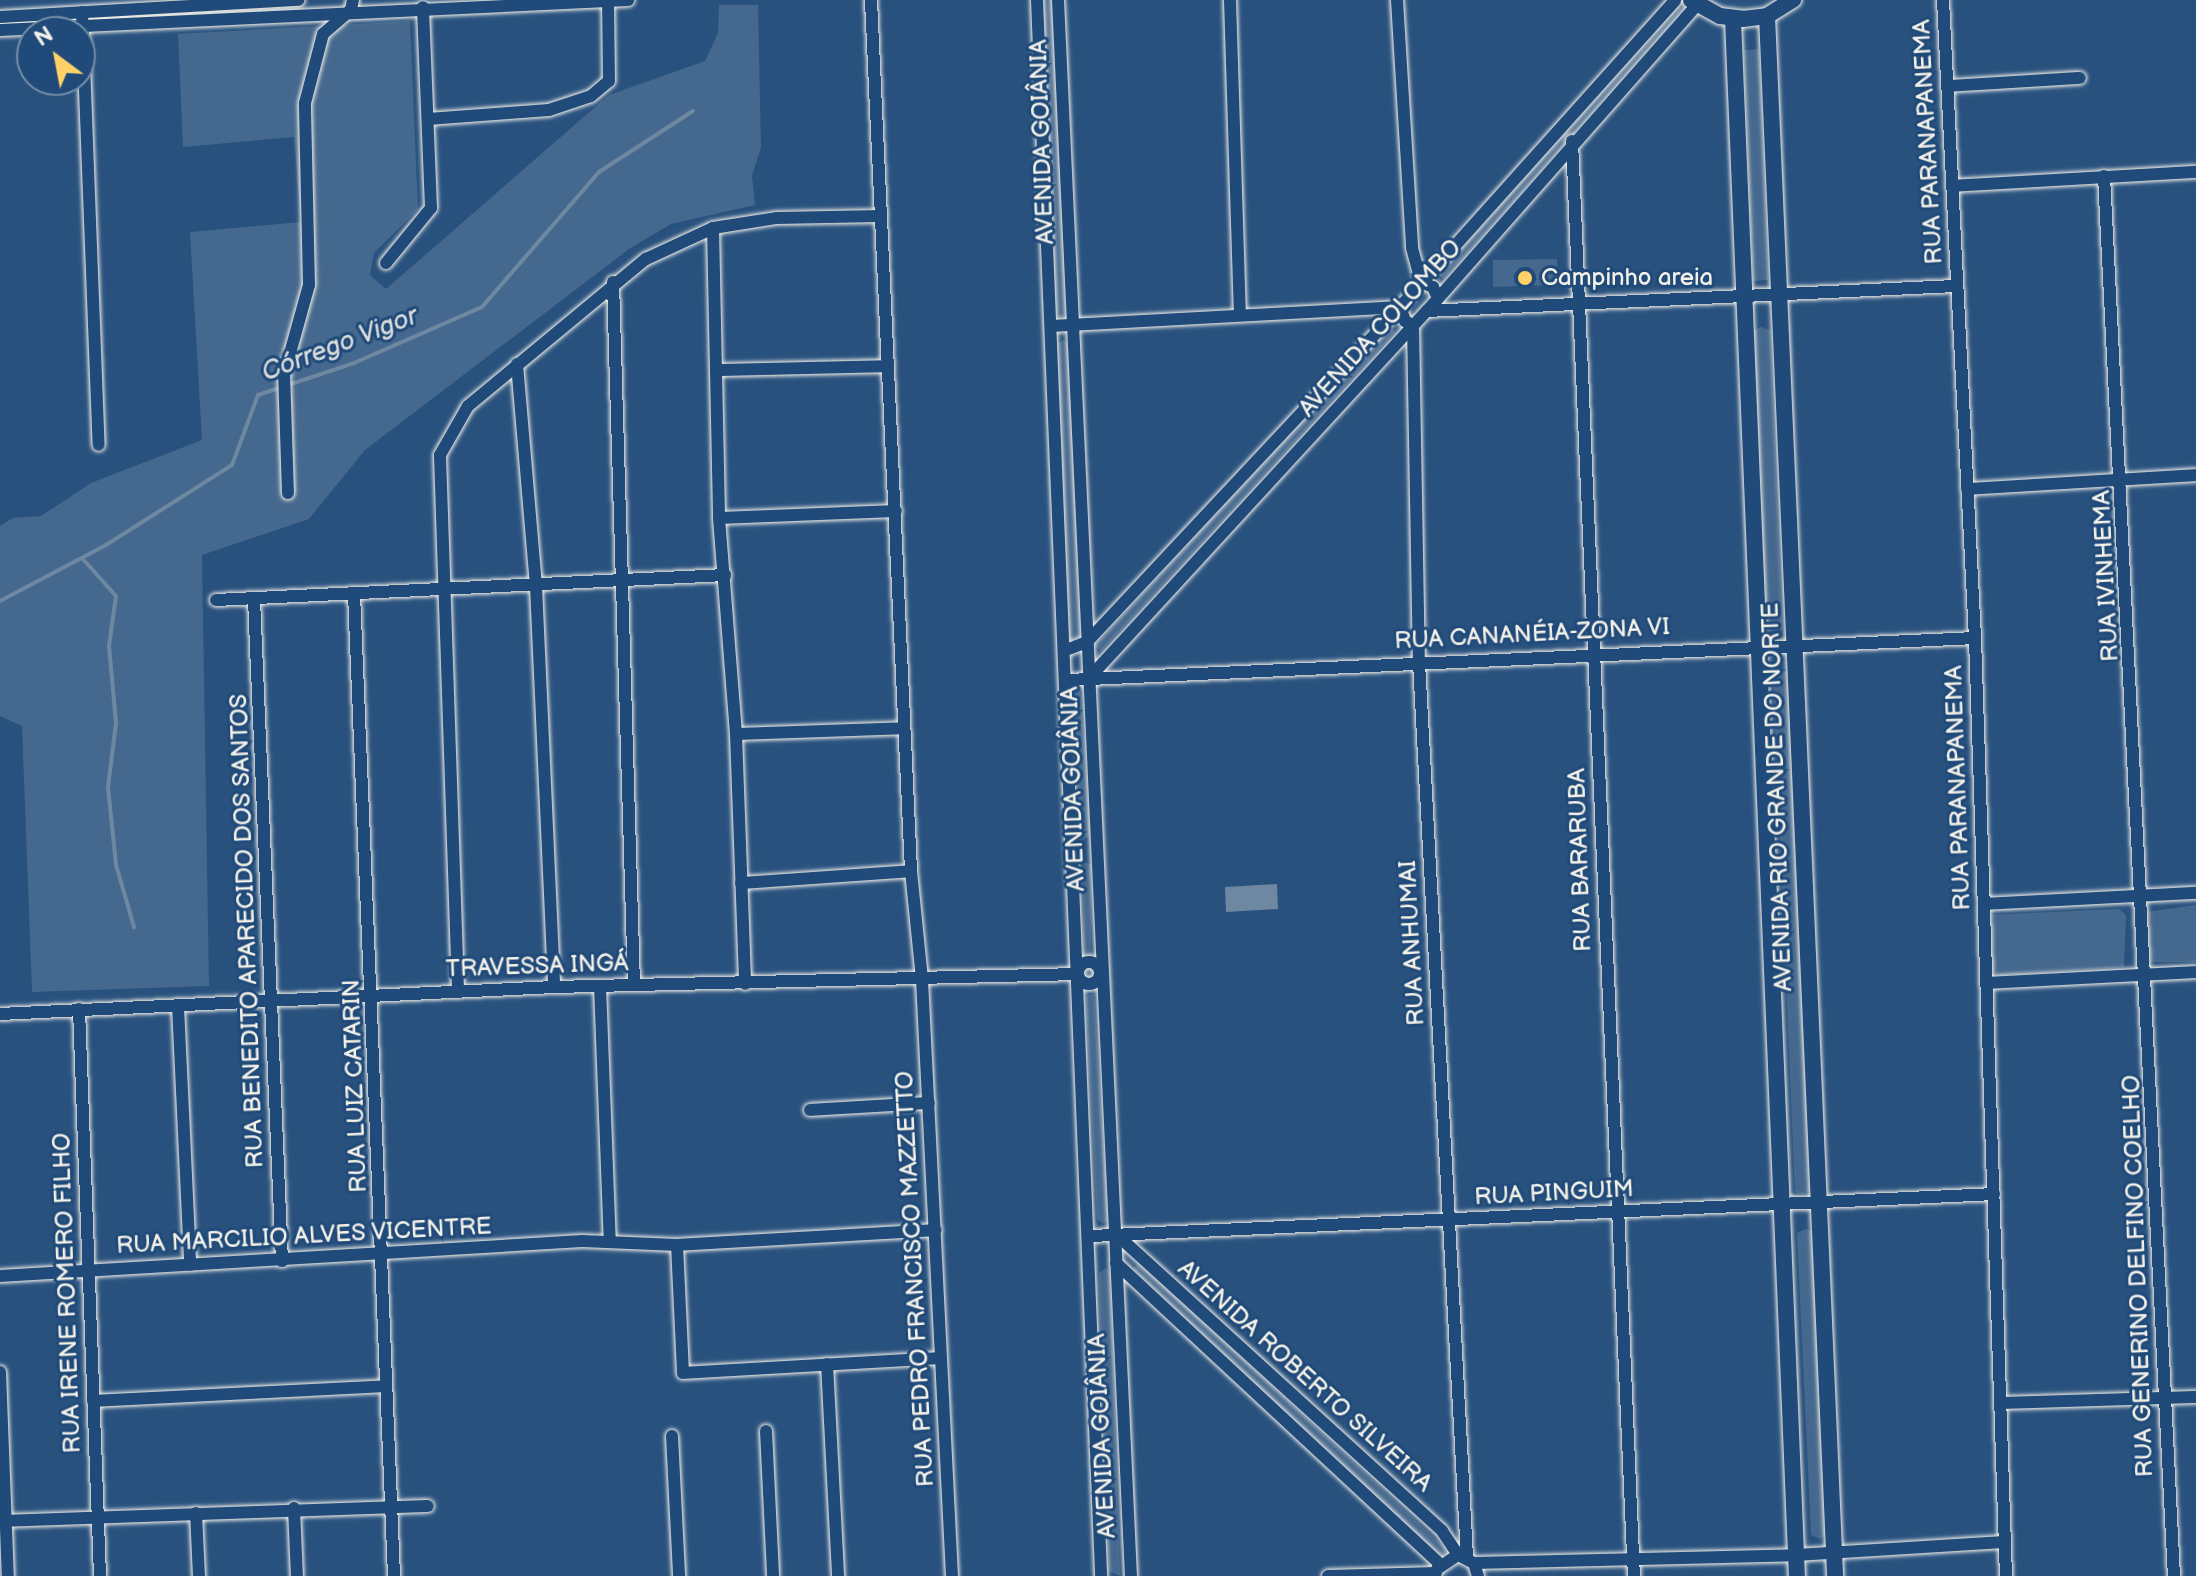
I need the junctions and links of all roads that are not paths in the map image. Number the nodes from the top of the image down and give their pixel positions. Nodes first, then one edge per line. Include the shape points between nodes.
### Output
1 (299, 0) edge
2 (608, 0) edge
3 (628, 0) edge
4 (871, 0) edge
5 (1037, 0) edge
6 (1058, 0) edge
7 (1230, 0) edge
8 (1397, 0) edge
9 (1675, 0) edge
10 (1793, 0) edge
11 (1943, 0) edge
12 (483, 3) edge
13 (1694, 3) edge
14 (352, 5) edge
15 (423, 7) junction
16 (119, 11) edge
17 (82, 12) junction
18 (82, 16) edge
19 (1767, 16) junction
20 (0, 17) edge
21 (1733, 19) junction
22 (96, 20) edge
23 (2080, 78) dead end
24 (1948, 86) junction
25 (85, 96) edge
26 (428, 119) junction
27 (1572, 141) junction
28 (2196, 172) edge
29 (2104, 176) junction
30 (1952, 186) junction
31 (880, 216) junction
32 (713, 228) junction
33 (386, 263) dead end
34 (613, 282) junction
35 (1421, 282) junction
36 (1956, 286) junction
37 (1781, 294) junction
38 (1745, 296) junction
39 (1438, 298) junction
40 (1581, 306) junction
41 (1400, 307) junction
42 (1427, 311) junction
43 (1240, 314) junction
44 (1072, 325) junction
45 (1413, 325) junction
46 (1051, 326) junction
47 (517, 364) junction
48 (888, 366) junction
49 (716, 370) junction
50 (99, 445) dead end
51 (2196, 475) edge
52 (2123, 479) junction
53 (1967, 489) junction
54 (288, 493) dead end
55 (896, 511) junction
56 (719, 518) junction
57 (725, 575) junction
58 (621, 581) junction
59 (536, 586) junction
60 (444, 589) junction
61 (354, 593) junction
62 (254, 599) junction
63 (216, 600) dead end
64 (1975, 638) junction
65 (1087, 642) junction
66 (1794, 643) junction
67 (1758, 645) junction
68 (1066, 650) junction
69 (1594, 653) junction
70 (1419, 662) junction
71 (1091, 676) junction
72 (1068, 680) junction
73 (904, 728) junction
74 (736, 734) junction
75 (1074, 849) junction
76 (1098, 849) junction
77 (911, 871) junction
78 (741, 883) junction
79 (2196, 893) edge
80 (2143, 895) junction
81 (1984, 904) junction
82 (2196, 972) edge
83 (1102, 973) junction
84 (2148, 973) junction
85 (1077, 974) junction
86 (922, 980) junction
87 (1987, 983) junction
88 (745, 984) junction
89 (634, 985) junction
90 (600, 986) junction
91 (554, 987) junction
92 (458, 990) junction
93 (373, 995) junction
94 (273, 1000) junction
95 (178, 1006) junction
96 (79, 1009) junction
97 (0, 1014) edge
98 (929, 1103) junction
99 (810, 1110) dead end
100 (1994, 1194) junction
101 (1782, 1205) junction
102 (1819, 1205) junction
103 (1617, 1212) junction
104 (1448, 1220) junction
105 (936, 1230) junction
106 (1116, 1234) junction
107 (1091, 1236) junction
108 (610, 1242) junction
109 (677, 1245) junction
110 (384, 1254) junction
111 (282, 1261) junction
112 (1092, 1263) junction
113 (1116, 1263) junction
114 (190, 1265) junction
115 (87, 1271) junction
116 (0, 1276) edge
117 (940, 1358) junction
118 (827, 1364) junction
119 (0, 1372) edge
120 (386, 1386) junction
121 (2196, 1397) edge
122 (2165, 1398) junction
123 (93, 1401) junction
124 (2000, 1403) junction
125 (766, 1431) dead end
126 (672, 1436) dead end
127 (391, 1504) junction
128 (428, 1506) dead end
129 (294, 1508) junction
130 (196, 1513) junction
131 (98, 1517) junction
132 (3, 1521) edge
133 (2004, 1542) junction
134 (1834, 1552) junction
135 (1796, 1555) junction
136 (1634, 1561) junction
137 (1473, 1567) edge
138 (1437, 1571) edge
139 (8, 1576) edge
140 (100, 1576) edge
141 (199, 1576) edge
142 (297, 1576) edge
143 (394, 1576) edge
144 (679, 1576) edge
145 (773, 1576) edge
146 (838, 1576) edge
147 (952, 1576) edge
148 (1101, 1576) edge
149 (1131, 1576) edge
150 (1328, 1576) edge
151 (1634, 1576) edge
152 (1797, 1576) edge
153 (1835, 1576) edge
154 (2006, 1576) edge
155 (2174, 1576) edge

1 - 16 street
2 - 3 street
2 - 12 street
2 - 26 street via 609,81 591,96 549,110
4 - 31 street, RUA PEDRO FRANCISCO MAZZETTO
5 - 46 street, AVENIDA GOIÂNIA
6 - 44 street, AVENIDA GOIÂNIA
7 - 43 street
8 - 35 street via 1412,248
9 - 35 street, AVENIDA COLOMBO
10 - 19 main road
11 - 24 street, RUA PARANAPANEMA
12 - 15 street
13 - 21 main road
13 - 27 street, AVENIDA COLOMBO
14 - 15 street
14 - 16 street
14 - 54 street via 323,34 305,103 309,285 284,375
15 - 26 street
16 - 17 street
16 - 22 street
17 - 18 street
17 - 20 street
19 - 21 main road
19 - 37 main road, AVENIDA RIO GRANDE DO NORTE
21 - 38 main road, AVENIDA RIO GRANDE DO NORTE
23 - 24 street
24 - 30 street, RUA PARANAPANEMA
25 - 50 street
26 - 33 street via 431,208
27 - 39 street, AVENIDA COLOMBO
27 - 40 street, RUA BARARUBA
28 - 29 street
29 - 30 street
29 - 52 street, RUA IVINHEMA
30 - 36 street, RUA PARANAPANEMA
31 - 32 street via 777,218
31 - 48 street, RUA PEDRO FRANCISCO MAZZETTO
32 - 34 street via 646,259
32 - 49 street
34 - 47 street
34 - 58 street
35 - 39 street via 1433,287
35 - 41 street, AVENIDA COLOMBO
36 - 37 street
36 - 53 street, RUA PARANAPANEMA
37 - 38 street
37 - 66 main road, AVENIDA RIO GRANDE DO NORTE
38 - 40 street
38 - 67 main road, AVENIDA RIO GRANDE DO NORTE
39 - 42 street, AVENIDA COLOMBO
40 - 42 street
40 - 69 street, RUA BARARUBA
41 - 43 street
41 - 45 street via 1405,321
41 - 65 street, AVENIDA COLOMBO
42 - 45 street, AVENIDA COLOMBO
43 - 44 street
44 - 46 street
44 - 65 street, AVENIDA GOIÂNIA
45 - 70 street, RUA ANHUMAI
45 - 71 street, AVENIDA COLOMBO
46 - 68 street, AVENIDA GOIÂNIA
47 - 59 street
47 - 60 street via 468,406 440,455
48 - 49 street
48 - 55 street, RUA PEDRO FRANCISCO MAZZETTO
49 - 56 street
51 - 52 street
52 - 53 street
52 - 80 street, RUA IVINHEMA
53 - 64 street, RUA PARANAPANEMA
55 - 56 street
55 - 73 street, RUA PEDRO FRANCISCO MAZZETTO
56 - 57 street
57 - 58 street
57 - 74 street
58 - 59 street
58 - 89 street
59 - 60 street
59 - 91 street
60 - 61 street
60 - 92 street
61 - 62 street
61 - 93 street, RUA LUIZ CATARIN
62 - 63 street
62 - 94 street, RUA BENEDITO APARECIDO DOS SANTOS
64 - 66 street, RUA CANANÉIA-ZONA VI
64 - 81 street, RUA PARANAPANEMA
65 - 68 street
65 - 71 street, AVENIDA GOIÂNIA
66 - 67 street, RUA CANANÉIA-ZONA VI
66 - 102 main road, AVENIDA RIO GRANDE DO NORTE
67 - 69 street, RUA CANANÉIA-ZONA VI
67 - 101 main road, AVENIDA RIO GRANDE DO NORTE
68 - 72 street, AVENIDA GOIÂNIA
69 - 70 street, RUA CANANÉIA-ZONA VI
69 - 103 street, RUA BARARUBA
70 - 71 street, RUA CANANÉIA-ZONA VI
70 - 104 street, RUA ANHUMAI
71 - 72 street, RUA CANANÉIA-ZONA VI
71 - 76 street, AVENIDA GOIÂNIA
72 - 75 street, AVENIDA GOIÂNIA
73 - 74 street
73 - 77 street, RUA PEDRO FRANCISCO MAZZETTO
74 - 78 street
75 - 76 street
75 - 85 street, AVENIDA GOIÂNIA
76 - 83 street, AVENIDA GOIÂNIA
77 - 78 street
77 - 86 street, RUA PEDRO FRANCISCO MAZZETTO
78 - 88 street
79 - 80 street
80 - 81 street
80 - 84 street, RUA IVINHEMA
81 - 87 street, RUA PARANAPANEMA
82 - 84 street
83 - 85 street, TRAVESSA INGÁ via 1091,963
83 - 106 street, AVENIDA GOIÂNIA
84 - 87 street
84 - 122 street, RUA GENERINO DELFINO COELHO
85 - 86 street, TRAVESSA INGÁ
85 - 107 street, AVENIDA GOIÂNIA
86 - 88 street, TRAVESSA INGÁ
86 - 98 street, RUA PEDRO FRANCISCO MAZZETTO
87 - 100 street, RUA PARANAPANEMA
88 - 89 street, TRAVESSA INGÁ
89 - 90 street, TRAVESSA INGÁ
90 - 91 street, TRAVESSA INGÁ
90 - 108 street
91 - 92 street, TRAVESSA INGÁ
92 - 93 street, TRAVESSA INGÁ
93 - 94 street, TRAVESSA INGÁ
93 - 110 street, RUA LUIZ CATARIN
94 - 95 street, TRAVESSA INGÁ
94 - 111 street, RUA BENEDITO APARECIDO DOS SANTOS
95 - 96 street, TRAVESSA INGÁ
95 - 114 street
96 - 97 street, TRAVESSA INGÁ
96 - 115 street, RUA IRENE ROMERO FILHO
98 - 99 street
98 - 105 street, RUA PEDRO FRANCISCO MAZZETTO
100 - 102 street, RUA PINGUIM
100 - 124 street, RUA PARANAPANEMA
101 - 102 street, RUA PINGUIM
101 - 103 street, RUA PINGUIM
101 - 135 main road, AVENIDA RIO GRANDE DO NORTE
102 - 134 main road, AVENIDA RIO GRANDE DO NORTE
103 - 104 street, RUA PINGUIM
103 - 136 street, RUA BARARUBA
104 - 106 street, RUA PINGUIM
104 - 137 street, RUA ANHUMAI
105 - 109 street, RUA MARCILIO ALVES VICENTRE
105 - 117 street, RUA PEDRO FRANCISCO MAZZETTO
106 - 107 street, RUA PINGUIM
106 - 113 street, AVENIDA GOIÂNIA
106 - 137 street, AVENIDA ROBERTO SILVEIRA via 1442,1531
107 - 112 street, AVENIDA GOIÂNIA
108 - 109 street, RUA MARCILIO ALVES VICENTRE
108 - 110 street, RUA MARCILIO ALVES VICENTRE
109 - 118 street via 683,1373
110 - 111 street, RUA MARCILIO ALVES VICENTRE
110 - 120 street, RUA LUIZ CATARIN
111 - 114 street, RUA MARCILIO ALVES VICENTRE
112 - 113 street
112 - 148 street, AVENIDA GOIÂNIA
113 - 138 street, AVENIDA ROBERTO SILVEIRA
113 - 149 street, AVENIDA GOIÂNIA
114 - 115 street, RUA MARCILIO ALVES VICENTRE
115 - 116 street, RUA MARCILIO ALVES VICENTRE
115 - 123 street, RUA IRENE ROMERO FILHO
117 - 118 street
117 - 147 street, RUA PEDRO FRANCISCO MAZZETTO
118 - 146 street
119 - 132 street
120 - 123 street
120 - 127 street, RUA LUIZ CATARIN
121 - 122 street
122 - 124 street
122 - 155 street, RUA GENERINO DELFINO COELHO
123 - 131 street, RUA IRENE ROMERO FILHO
124 - 133 street, RUA PARANAPANEMA
125 - 145 street
126 - 144 street
127 - 128 street
127 - 129 street
127 - 143 street, RUA LUIZ CATARIN
129 - 130 street
129 - 142 street
130 - 131 street
130 - 141 street
131 - 132 street
131 - 140 street, RUA IRENE ROMERO FILHO
132 - 139 street
133 - 134 street
133 - 154 street, RUA PARANAPANEMA
134 - 135 street
134 - 153 main road, AVENIDA RIO GRANDE DO NORTE
135 - 136 street
135 - 152 main road, AVENIDA RIO GRANDE DO NORTE
136 - 137 street
136 - 151 street, RUA BARARUBA
137 - 138 street
138 - 150 street

